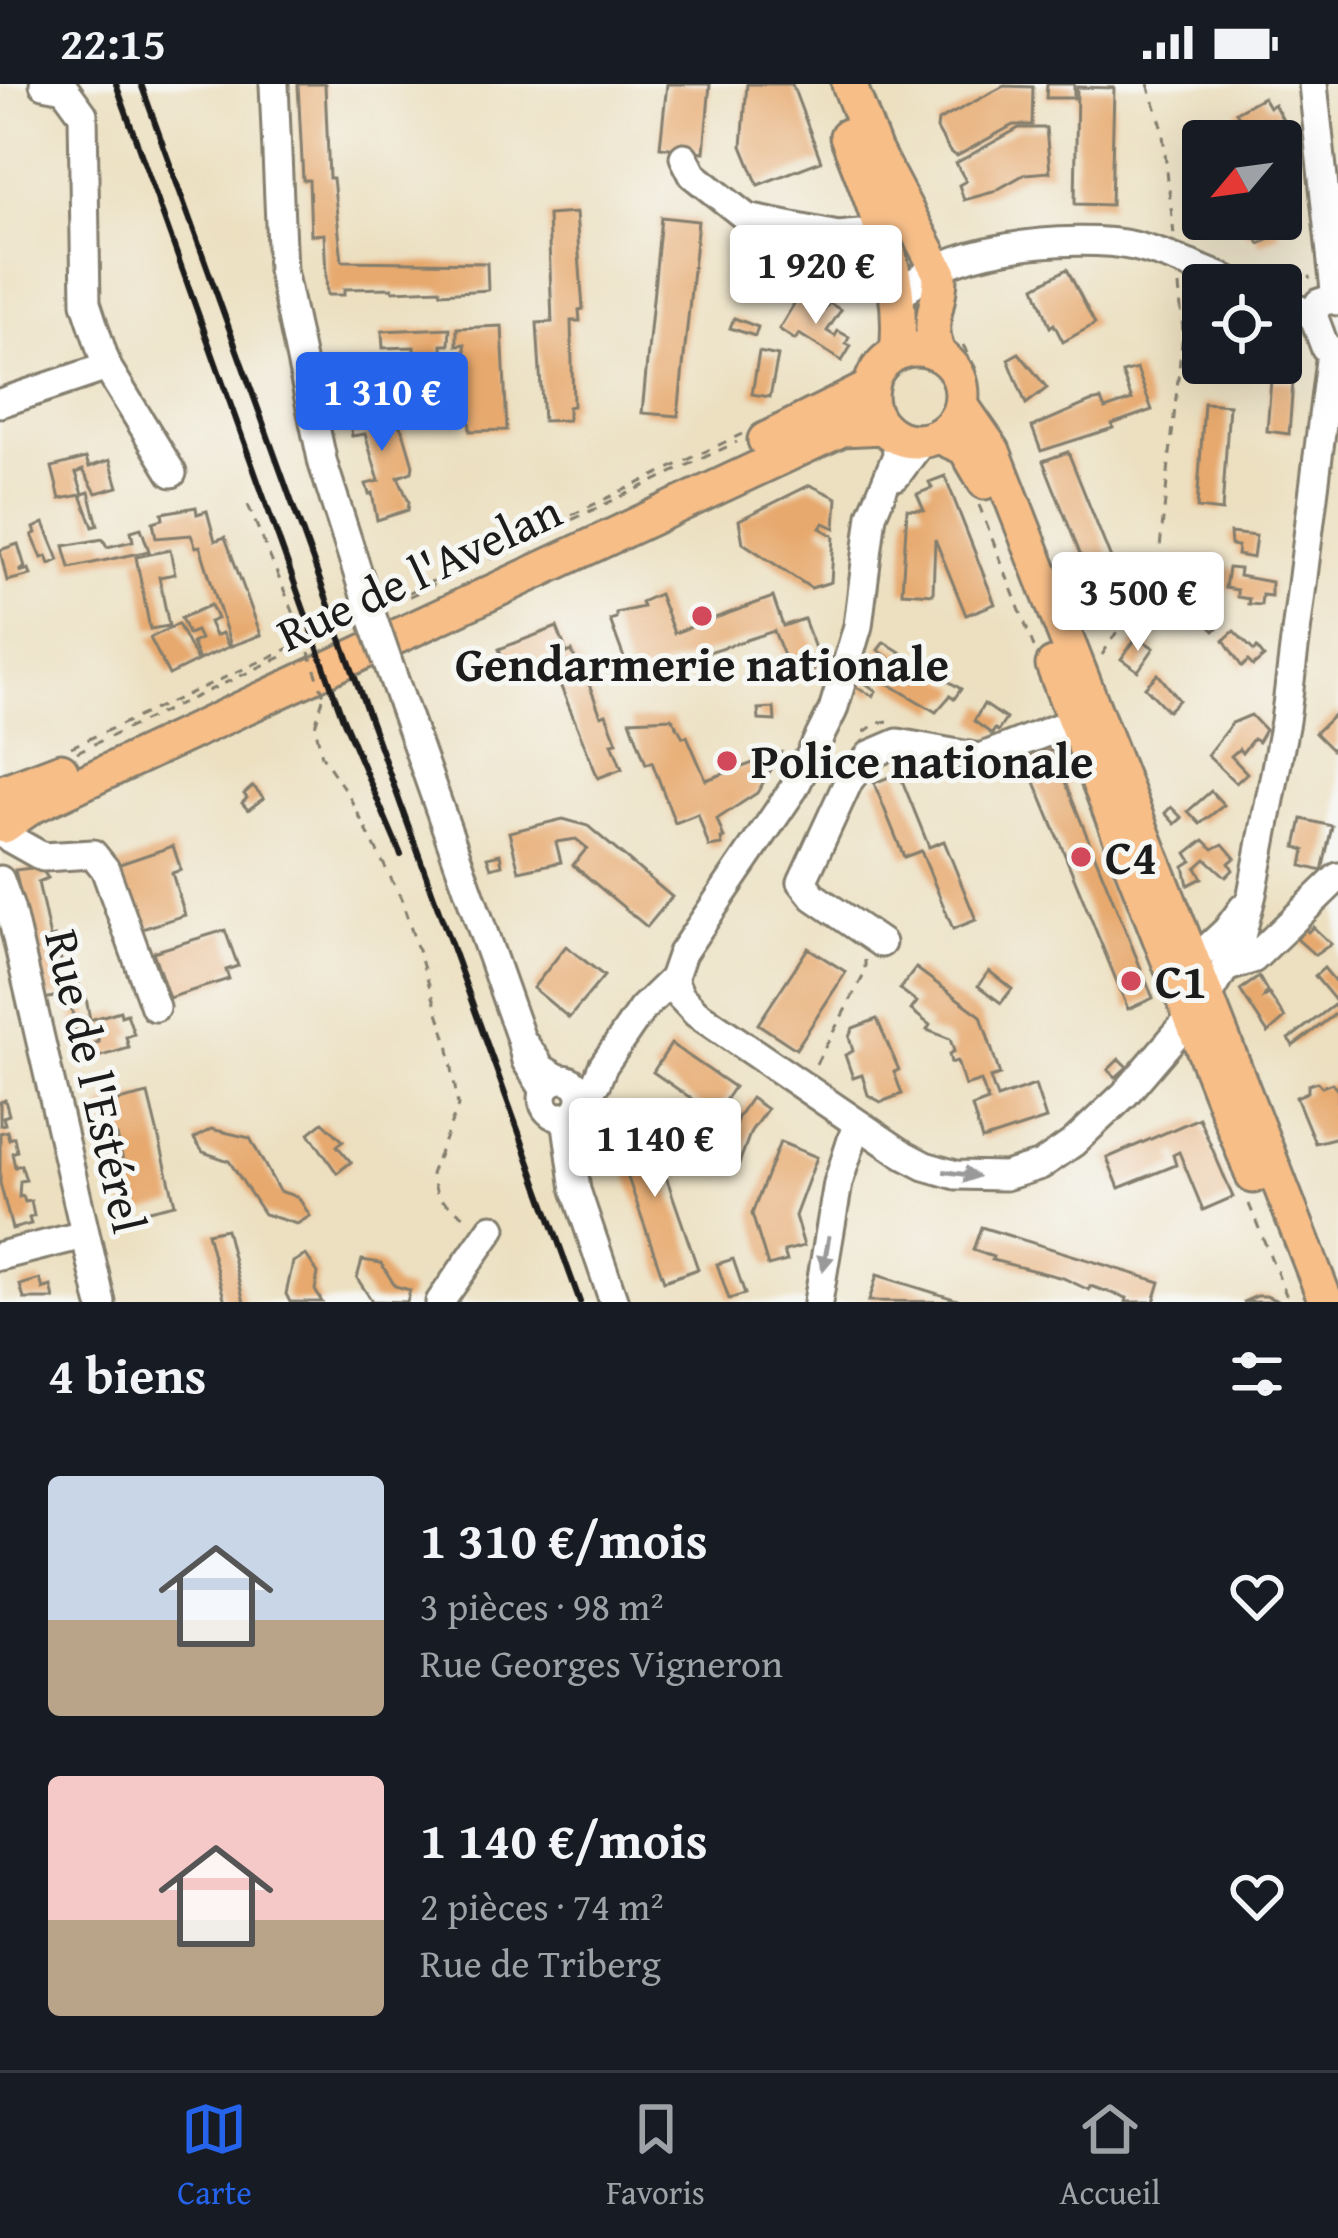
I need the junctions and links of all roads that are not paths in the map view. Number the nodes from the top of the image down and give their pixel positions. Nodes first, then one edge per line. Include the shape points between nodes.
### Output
1 (44, 84) edge
2 (274, 84) edge
3 (827, 84) edge
4 (849, 84) edge
5 (1313, 84) edge
6 (684, 157) dead end
7 (866, 233) junction
8 (1004, 251) junction
9 (1188, 264) edge
10 (935, 266) junction
11 (815, 270) dead end
12 (898, 299) junction
13 (1329, 306) edge
14 (946, 345) junction
15 (897, 352) junction
16 (1335, 352) edge
17 (107, 367) junction
18 (871, 387) junction
19 (969, 398) junction
20 (0, 403) edge
21 (910, 435) junction
22 (172, 473) dead end
23 (1075, 721) junction
24 (1, 819) edge
25 (1338, 877) edge
26 (0, 880) edge
27 (872, 951) road end
28 (674, 979) junction
29 (1198, 984) junction
30 (687, 1005) junction
31 (155, 1006) dead end
32 (639, 1015) junction
33 (564, 1093) junction
34 (857, 1124) junction
35 (490, 1231) road end
36 (84, 1235) junction
37 (0, 1256) edge
38 (1323, 1258) edge
39 (100, 1302) edge
40 (440, 1302) edge
41 (614, 1302) edge
42 (818, 1302) edge
43 (1305, 1302) edge
44 (1326, 1302) edge

1 - 17 street via 64,88 83,114 86,303
2 - 33 street, bridge via 282,270 322,464 378,607 388,660 520,1039
3 - 7 main road
4 - 10 main road
5 - 13 street
6 - 7 street via 693,175 747,218
7 - 11 street
7 - 12 main road
8 - 9 street via 1108,242
8 - 10 street
8 - 10 street
10 - 12 street
10 - 14 main road via 930,321
12 - 15 main road
13 - 16 street via 1318,336
14 - 15 main road
14 - 19 main road
15 - 18 main road
16 - 29 street via 1286,721 1252,895
17 - 20 street
17 - 22 street
18 - 21 main road via 872,409
18 - 24 main road, Rue de l'Avelan via 70,766
19 - 21 main road via 949,428
19 - 29 main road
21 - 23 main road via 961,445 978,465
21 - 24 main road, Rue de l'Avelan via 842,429
21 - 28 street via 872,515 858,626 833,710 794,788 682,952
23 - 27 street via 980,758 898,743 870,754 802,883
23 - 29 main road
24 - 31 street via 43,857 93,854 106,869
25 - 29 street via 1253,959
26 - 36 street, Rue de l'Estérel
28 - 30 street
28 - 32 street
34 -> 29 street via 939,1171 973,1178 1025,1171 1056,1156 1125,1094
29 - 38 main road
29 - 43 main road
30 - 32 street
30 - 34 street
32 - 33 street via 603,1066
33 - 41 street via 576,1190
34 -> 42 street
35 - 40 street
36 - 37 street
36 - 39 street, Rue de l'Estérel
38 - 44 main road

